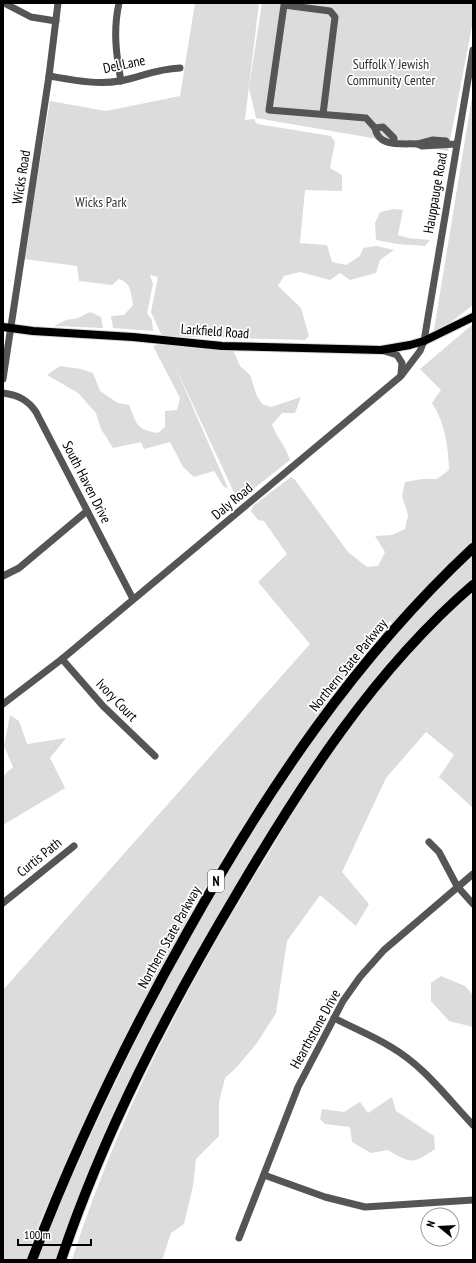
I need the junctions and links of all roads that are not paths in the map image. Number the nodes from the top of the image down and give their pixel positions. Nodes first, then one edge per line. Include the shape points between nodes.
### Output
1 (4, 3) edge
2 (58, 3) edge
3 (120, 3) edge
4 (56, 21) junction
5 (473, 50) edge
6 (180, 68) dead end
7 (49, 76) junction
8 (121, 81) junction
9 (323, 114) junction
10 (456, 144) junction
11 (473, 317) edge
12 (7, 327) edge
13 (424, 341) junction
14 (381, 350) junction
15 (401, 376) junction
16 (3, 379) edge
17 (3, 393) edge
18 (87, 511) junction
19 (473, 548) edge
20 (3, 576) edge
21 (473, 585) edge
22 (133, 599) junction
23 (62, 659) junction
24 (3, 704) edge
25 (155, 756) dead end
26 (429, 842) dead end
27 (74, 846) dead end
28 (473, 874) edge
29 (457, 886) junction
30 (3, 903) edge
31 (473, 904) edge
32 (334, 1018) junction
33 (473, 1125) edge
34 (264, 1175) junction
35 (473, 1200) edge
36 (239, 1238) dead end
37 (32, 1260) edge
38 (61, 1260) edge

1 - 4 street via 31,17
2 - 4 street, Wicks Road
3 - 8 street via 115,36
4 - 7 street, Wicks Road
5 - 10 street, Hauppauge Road
6 - 8 street, Del Lane via 156,70
7 - 8 street, Del Lane via 90,82
7 - 12 street, Wicks Road
9 - 9 street via 269,110 284,5 330,11 335,17
9 - 10 street via 366,118 375,128 383,127 394,138 394,143 418,144 433,140
10 - 13 street, Hauppauge Road
11 - 13 main road
12 - 14 main road, Larkfield Road via 222,346
12 - 16 street, Wicks Road
13 - 14 main road, Larkfield Road
13 - 15 street, Daly Road via 420,351
14 - 15 street via 397,355 402,363
15 - 22 street, Daly Road
17 - 18 street, South Haven Drive via 20,397 31,404
18 - 20 street via 19,568
18 - 22 street, South Haven Drive
19 - 37 highway, Northern State Parkway / N via 412,610 343,691 301,748 242,838 180,945 124,1050 69,1170
21 - 38 highway, N via 414,642 356,710 265,847 187,981 138,1076 100,1158
22 - 23 street, Daly Road
23 - 24 street, Daly Road
23 - 25 street, Ivory Court via 103,706
26 - 29 street via 438,852
27 - 30 street, Curtis Path
28 - 29 street, Hearthstone Drive
29 - 31 street
29 - 32 street, Hearthstone Drive via 384,950 360,977
32 - 33 street via 392,1047 427,1075
32 - 34 street, Hearthstone Drive via 298,1087
34 - 35 street via 325,1197 365,1207
34 - 36 street, Hearthstone Drive

